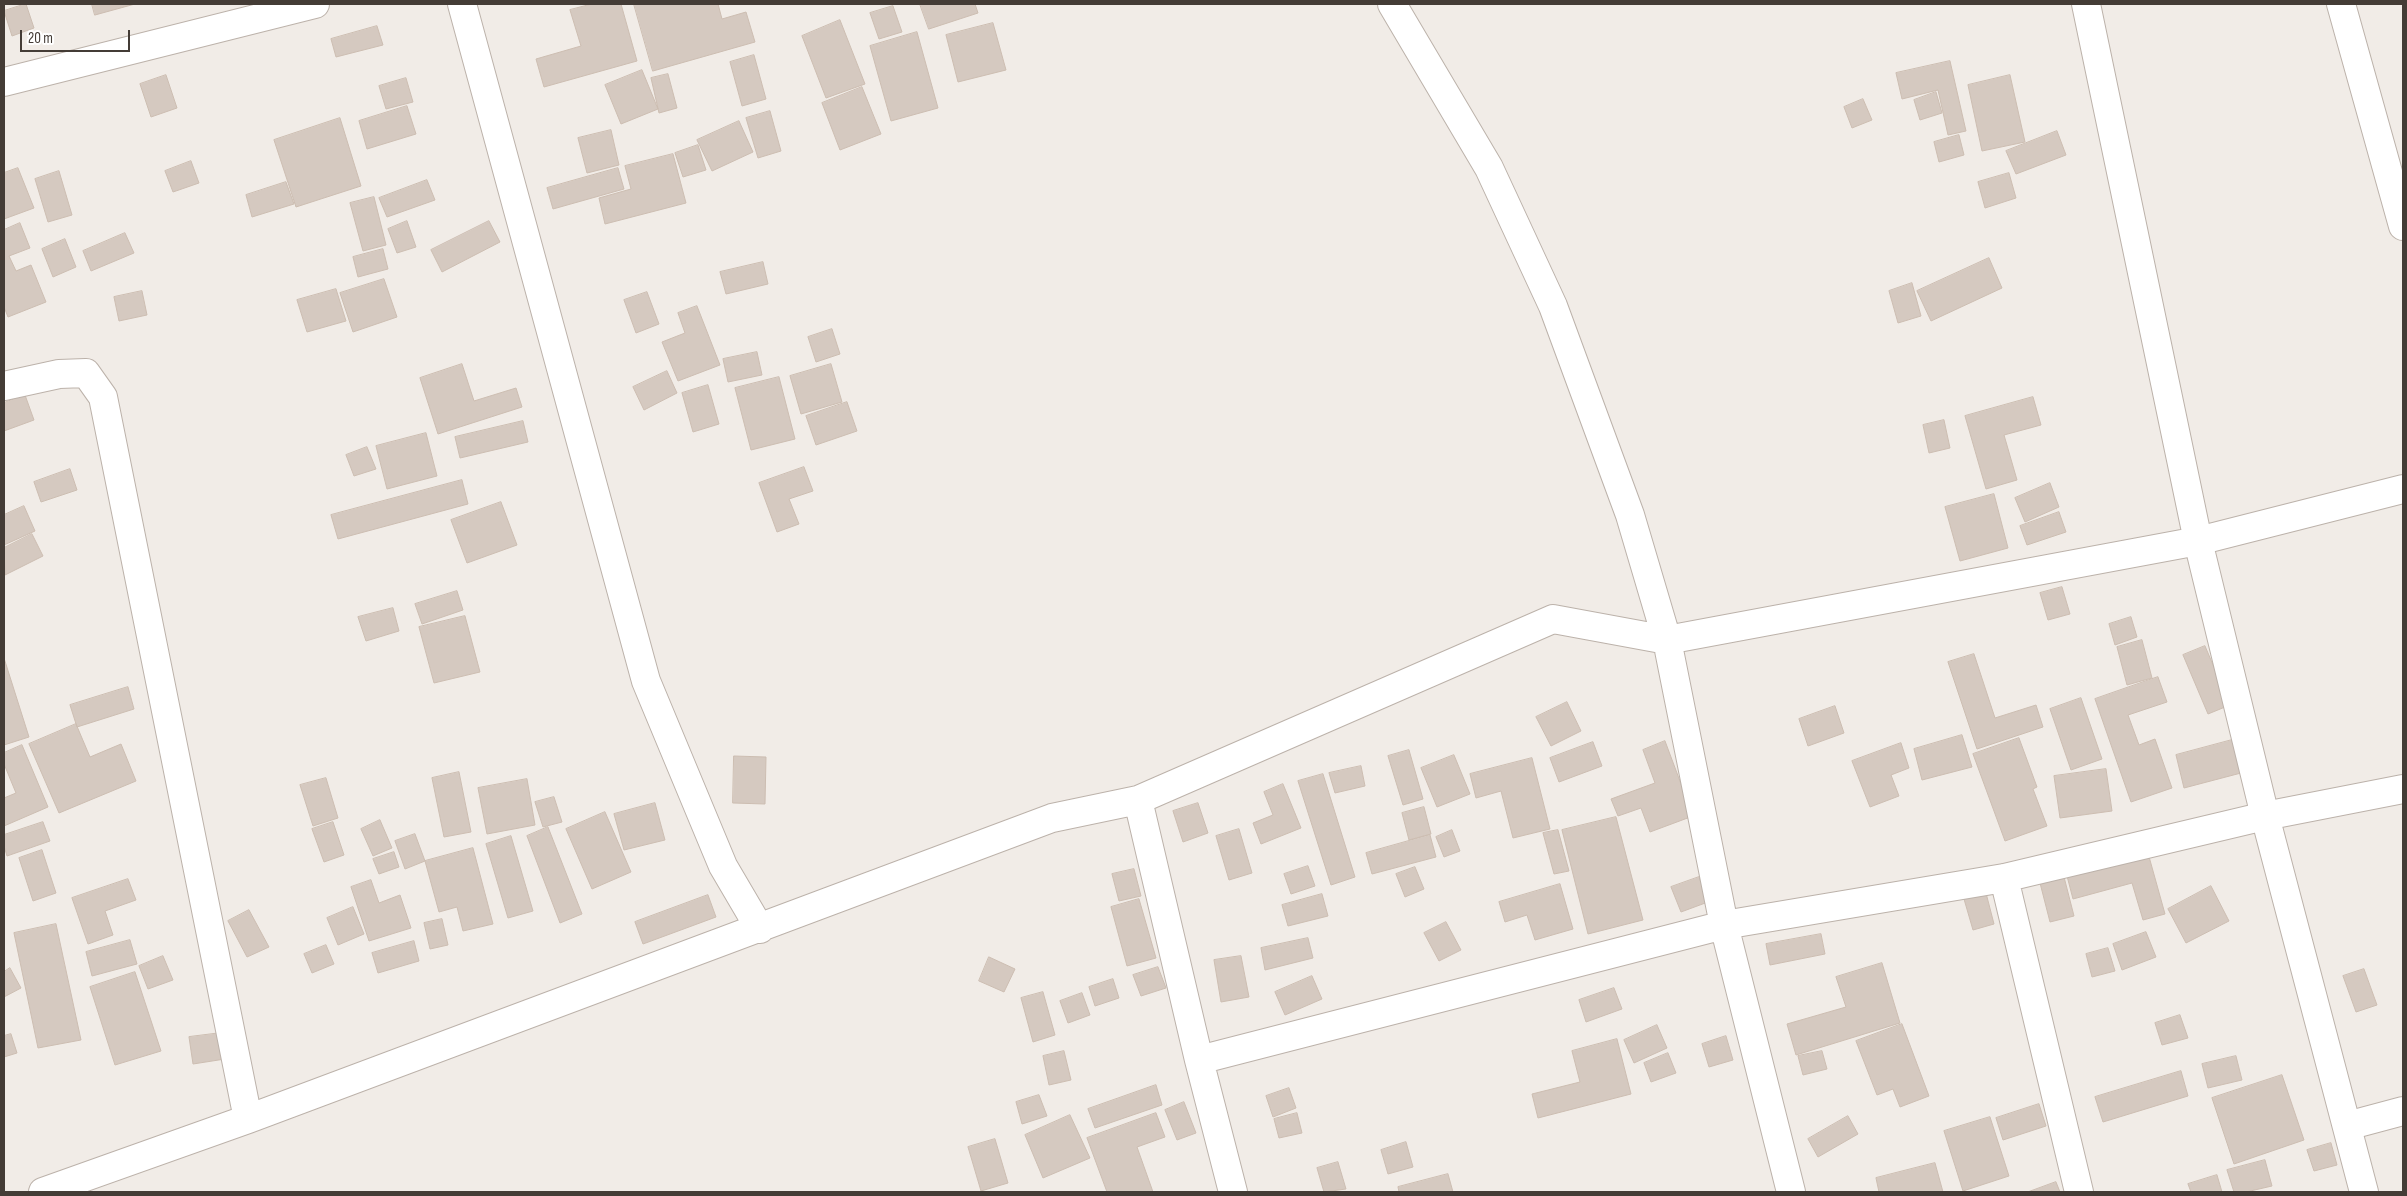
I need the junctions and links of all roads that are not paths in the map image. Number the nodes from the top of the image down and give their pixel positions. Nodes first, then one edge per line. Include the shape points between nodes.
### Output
1 (315, 4) edge
2 (462, 4) edge
3 (1392, 4) edge
4 (2086, 4) edge
5 (2341, 4) edge
6 (4, 82) edge
7 (2403, 226) edge
8 (4, 386) edge
9 (2403, 489) edge
10 (2198, 541) junction
11 (1667, 640) junction
12 (2403, 788) edge
13 (1138, 800) junction
14 (2265, 816) junction
15 (2004, 878) junction
16 (1724, 925) junction
17 (760, 929) junction
18 (1199, 1060) junction
19 (2403, 1111) edge
20 (248, 1119) junction
21 (2347, 1126) junction
22 (42, 1192) edge
23 (1233, 1192) edge
24 (1791, 1192) edge
25 (2079, 1192) edge
26 (2364, 1192) edge

1 - 6 street
2 - 17 street via 646,681 723,866
3 - 11 street via 1489,168 1553,306 1630,515
4 - 10 street
5 - 7 street
8 - 20 street via 59,374 86,373 103,397
9 - 10 street
10 - 11 street
10 - 14 street
11 - 13 street via 1553,619
11 - 16 street
12 - 14 street
13 - 17 street via 1052,818
13 - 18 street
14 - 15 street
14 - 21 street
15 - 16 street
15 - 25 street
16 - 18 street
16 - 24 street
17 - 20 street
18 - 23 street
19 - 21 street
20 - 22 street
21 - 26 street

